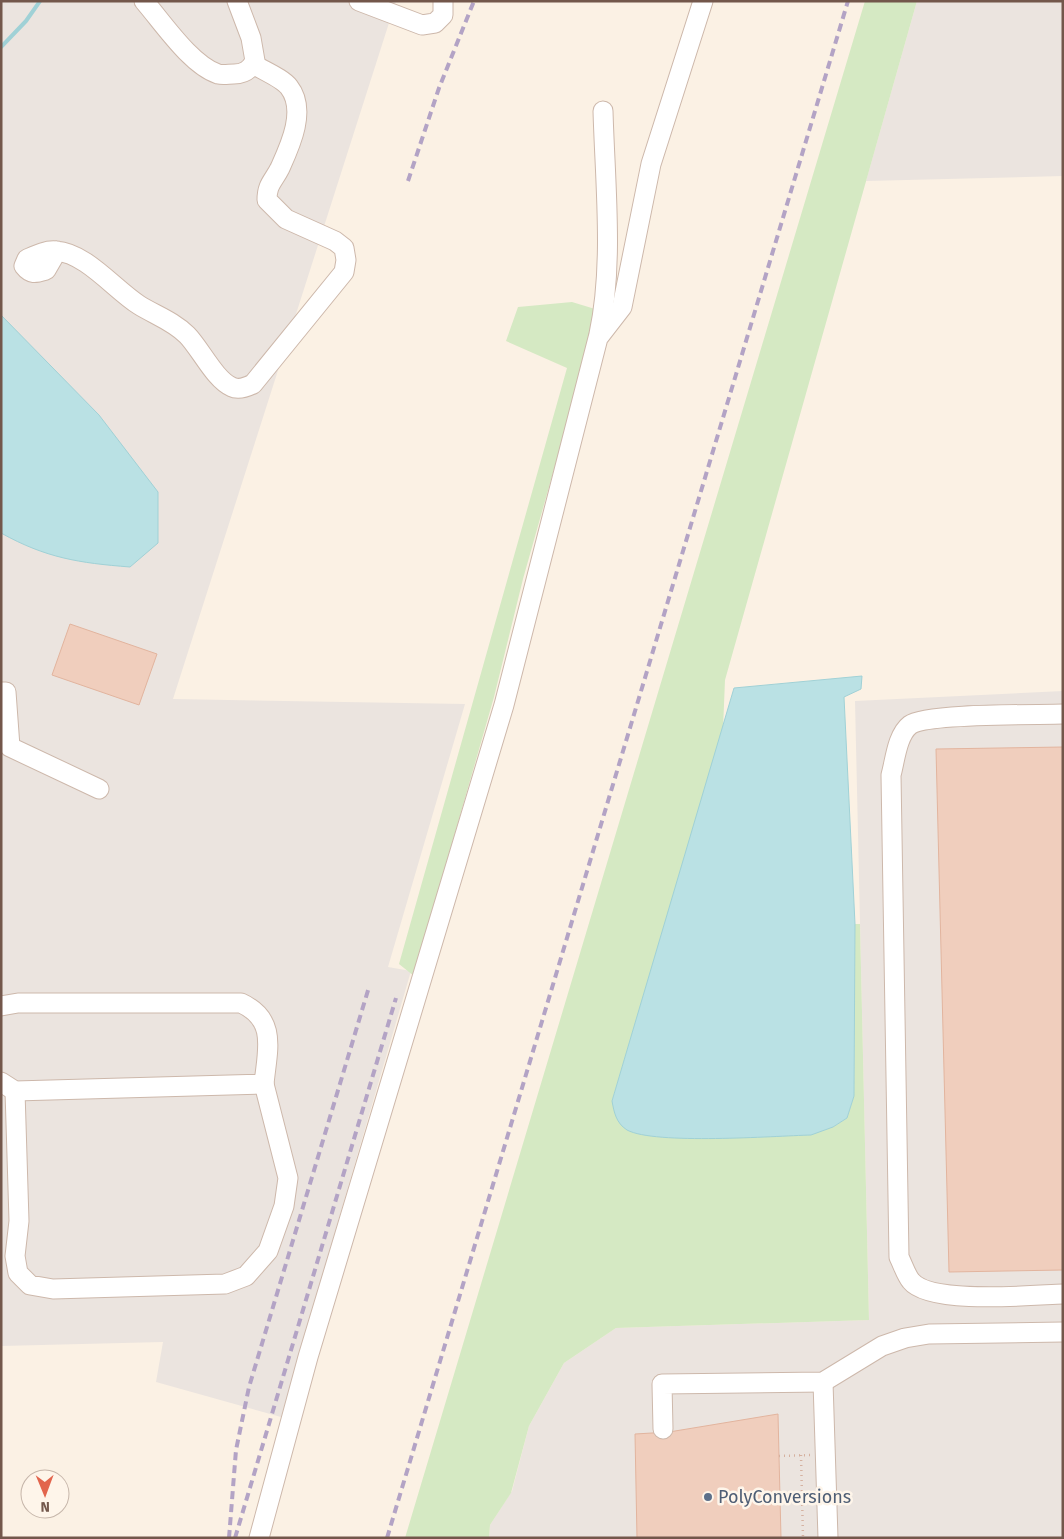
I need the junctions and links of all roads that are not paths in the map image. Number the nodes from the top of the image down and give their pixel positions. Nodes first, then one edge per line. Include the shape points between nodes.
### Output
1 (144, 1) edge
2 (237, 1) edge
3 (359, 1) edge
4 (443, 1) edge
5 (702, 1) edge
6 (254, 64) junction
7 (603, 111) dead end
8 (57, 251) dead end
9 (598, 338) junction
10 (1, 692) edge
11 (1063, 714) edge
12 (4, 748) edge
13 (100, 789) dead end
14 (1, 1006) edge
15 (264, 1084) junction
16 (8, 1087) edge
17 (1063, 1294) edge
18 (1063, 1332) edge
19 (823, 1382) junction
20 (663, 1428) dead end
21 (259, 1538) edge
22 (828, 1538) edge

1 - 6 lane via 205,68 220,74 241,74
2 - 6 lane via 251,38
3 - 4 lane via 422,25 435,23 443,15
5 - 9 lane via 651,164 622,307
6 - 8 lane via 289,86 297,115 279,170 267,188 267,200 286,218 335,240 344,248 346,260 344,272 253,384 247,388 228,385 168,320 138,304 82,260
7 - 9 lane via 606,252 603,314
9 - 21 lane via 504,705 314,1338
10 - 12 lane via 6,692
11 - 17 lane via 933,718 910,725 901,738 891,775 899,1257 912,1282 931,1293 950,1296
12 - 13 lane
14 - 15 lane via 241,1003 254,1009 268,1033
15 - 16 lane
15 - 16 lane via 288,1178 284,1206 268,1251 246,1276 225,1284 53,1289 30,1285 18,1273 15,1256 19,1221
18 - 19 lane via 929,1334 905,1338 882,1346
19 - 20 lane via 662,1384
19 - 22 lane

